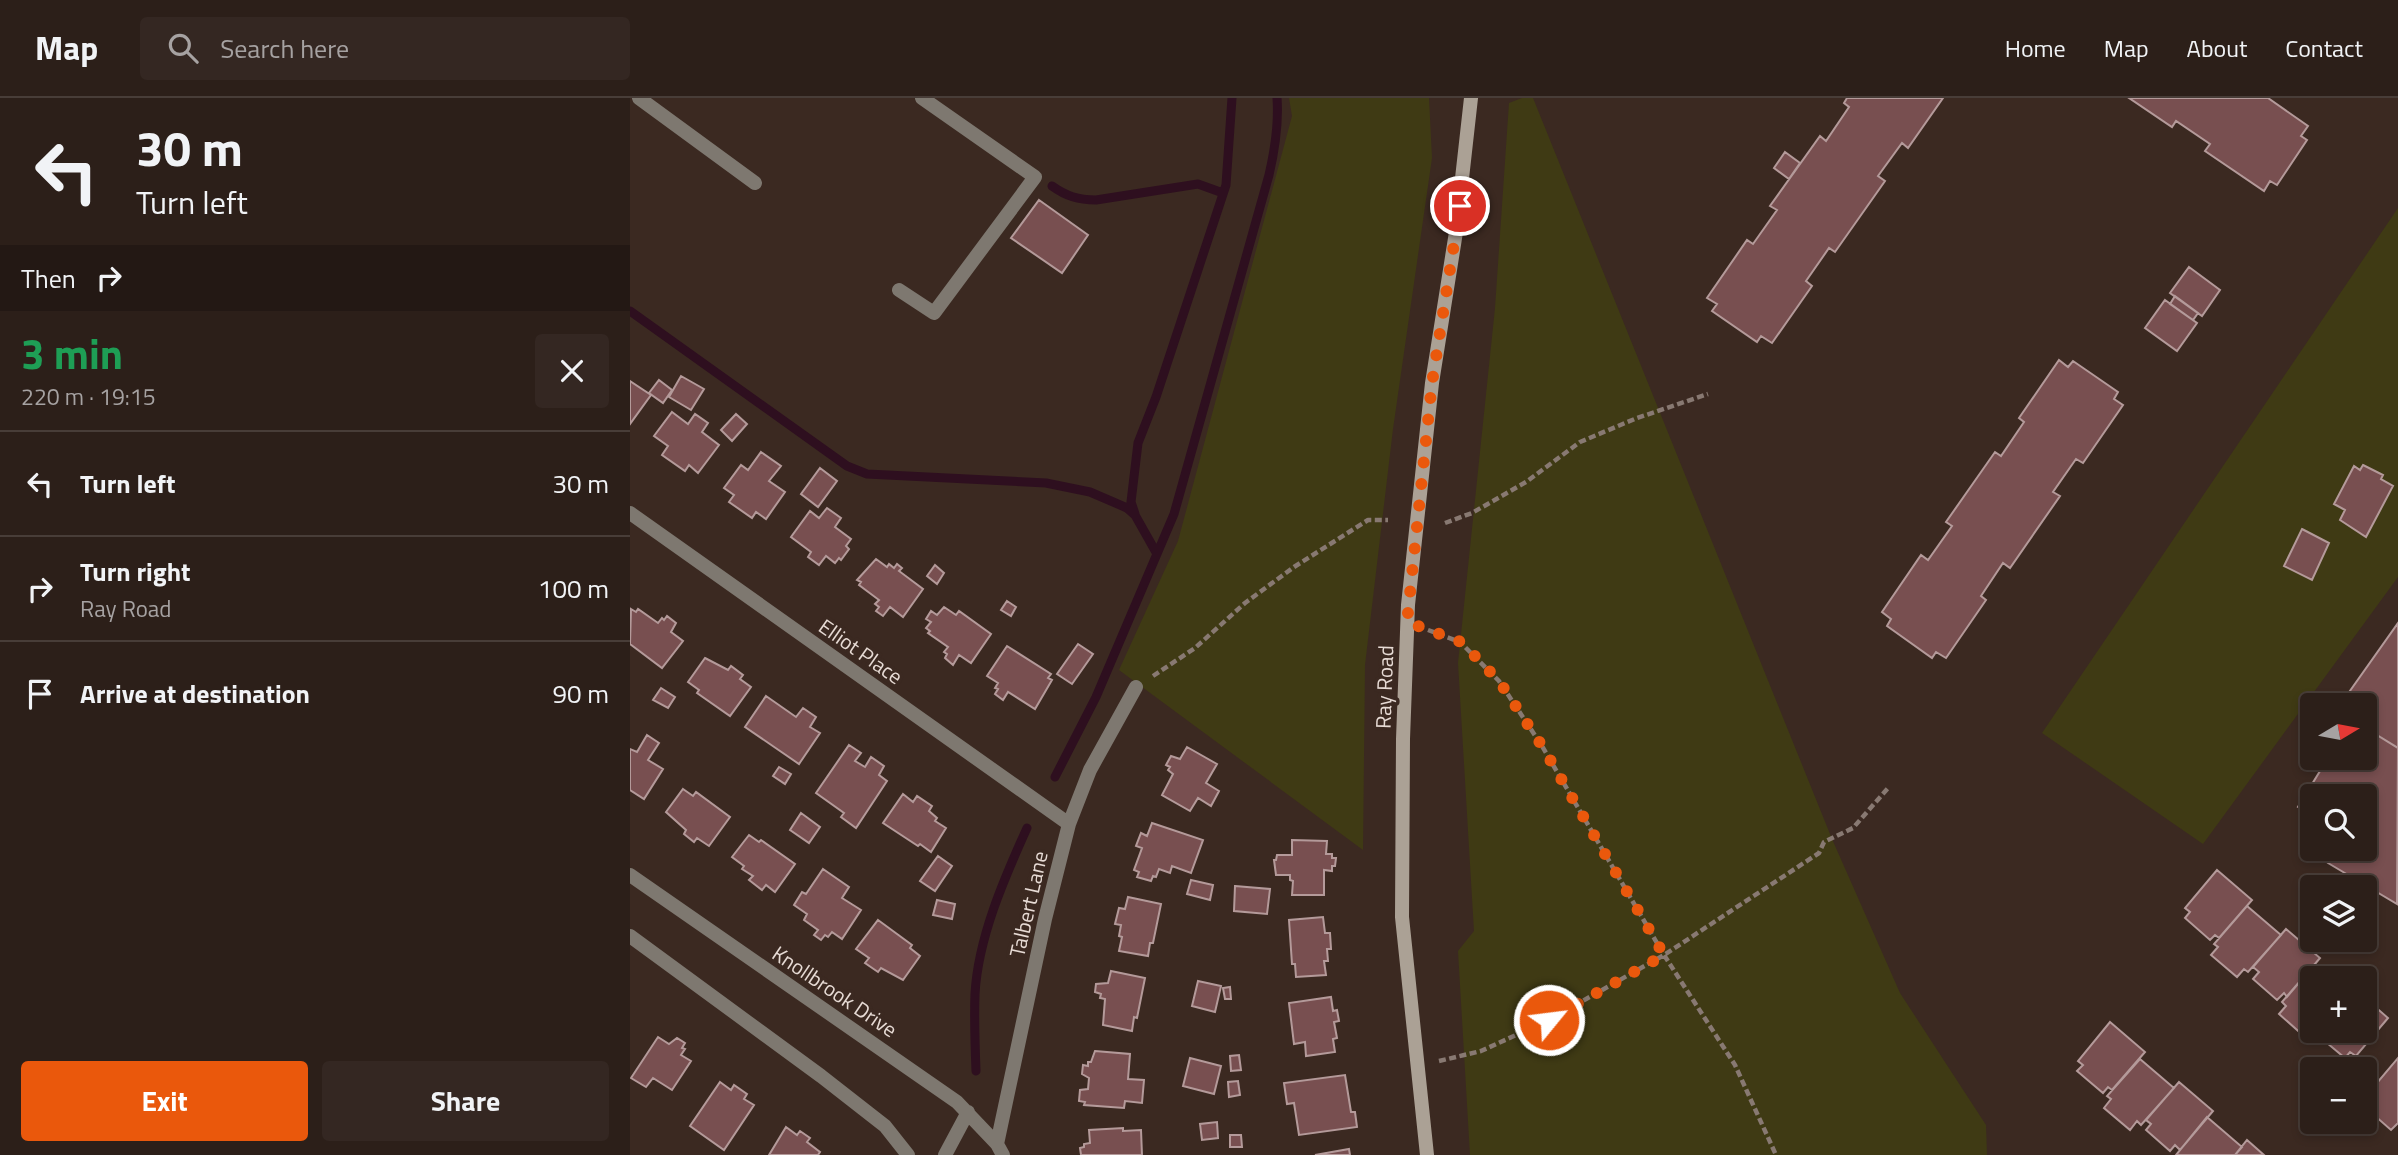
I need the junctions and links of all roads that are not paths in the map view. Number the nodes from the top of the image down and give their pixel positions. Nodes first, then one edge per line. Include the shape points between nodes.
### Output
1 (639, 98) edge
2 (922, 98) edge
3 (1471, 98) edge
4 (755, 183) dead end
5 (899, 290) dead end
6 (630, 513) edge
7 (1136, 687) road end
8 (1069, 824) junction
9 (630, 875) edge
10 (630, 936) edge
11 (968, 1112) junction
12 (1000, 1149) edge
13 (908, 1155) edge
14 (945, 1155) edge
15 (1427, 1155) edge

1 - 4 street
2 - 5 street via 1035,177 934,313
3 - 15 street, Ray Road via 1432,383 1407,622 1402,917
6 - 8 street, Elliot Place
7 - 8 street, Talbert Lane via 1090,770
8 - 12 street, Talbert Lane via 1045,919
9 - 11 street, Knollbrook Drive
10 - 13 street via 885,1126
11 - 12 street, Knollbrook Drive
11 - 14 street

